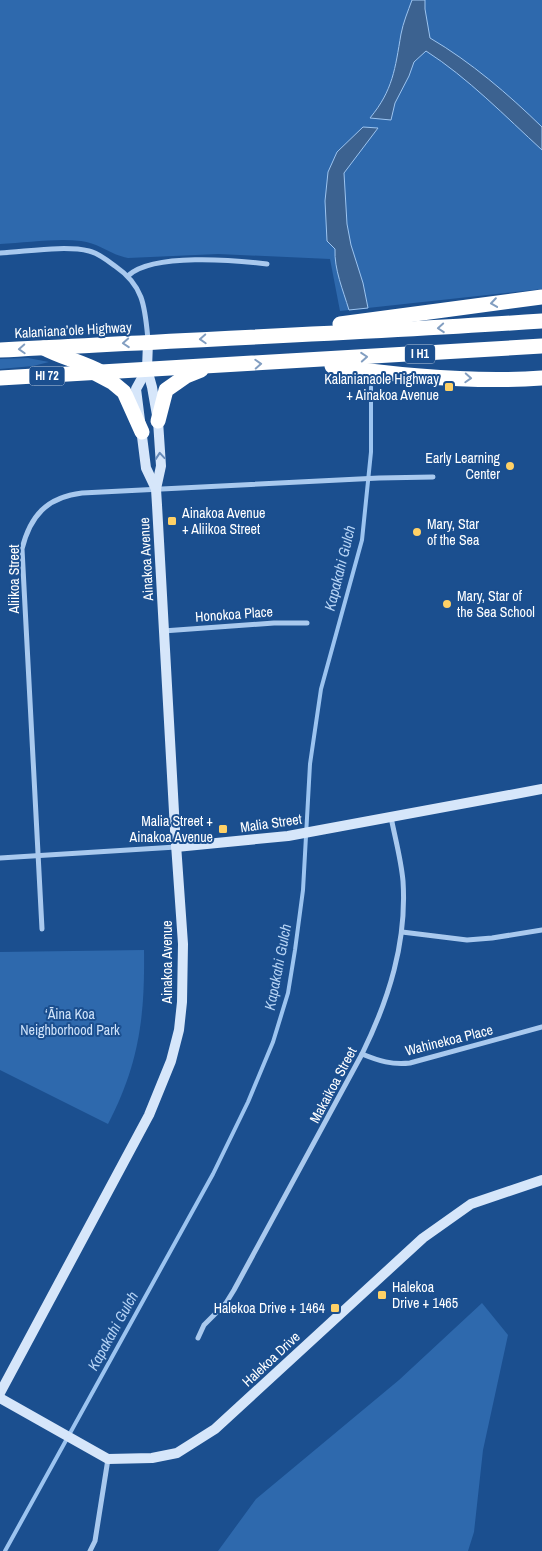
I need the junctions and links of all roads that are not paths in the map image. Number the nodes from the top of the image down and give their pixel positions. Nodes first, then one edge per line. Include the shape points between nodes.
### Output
1 (0, 254) edge
2 (267, 264) dead end
3 (129, 275) junction
4 (542, 296) edge
5 (542, 321) edge
6 (252, 336) junction
7 (148, 342) junction
8 (542, 346) edge
9 (43, 348) junction
10 (0, 350) edge
11 (298, 362) junction
12 (217, 366) junction
13 (146, 370) junction
14 (98, 373) junction
15 (0, 378) edge
16 (542, 378) edge
17 (158, 422) junction
18 (142, 432) junction
19 (433, 477) dead end
20 (156, 489) junction
21 (307, 623) dead end
22 (163, 630) junction
23 (542, 789) edge
24 (390, 816) junction
25 (176, 847) junction
26 (39, 855) junction
27 (0, 858) edge
28 (42, 929) dead end
29 (542, 930) edge
30 (402, 932) junction
31 (542, 1027) edge
32 (362, 1054) junction
33 (542, 1180) edge
34 (198, 1338) dead end
35 (0, 1393) edge
36 (0, 1398) edge
37 (108, 1459) junction
38 (90, 1551) edge

1 - 3 street via 89,251
2 - 3 street via 220,260 176,262 149,265
3 - 7 street via 143,302
4 -> 6 highway
5 -> 6 highway, I H1 via 383,332
6 -> 7 highway, I H1
7 -> 9 highway, Kalaniana’ole Highway / HI 72
7 - 13 street, Ainakoa Avenue
11 -> 8 highway, I H1
9 -> 10 highway, Kalaniana’ole Highway / HI 72
9 - 14 highway via 87,364
12 -> 11 highway, I H1
11 -> 16 highway via 389,374 505,381
12 - 13 highway, I H1
12 - 17 highway via 186,376 170,386 165,393
13 - 14 highway, HI 72
13 - 17 street, Ainakoa Avenue
13 - 18 street, Ainakoa Avenue via 136,389
14 - 15 highway, HI 72
14 - 18 highway via 124,392
20 -> 17 street, Ainakoa Avenue via 161,466
18 - 20 street, Ainakoa Avenue via 146,468
19 - 20 street, Aliikoa Street
20 - 22 street, Ainakoa Avenue
20 - 26 street, Aliikoa Street via 72,494 39,511 26,535 22,567
21 - 22 street, Honokoa Place
22 - 25 street, Ainakoa Avenue
23 - 24 street, Malia Street
24 - 25 street, Malia Street via 288,836
24 - 30 street, Makaikoa Street via 402,880
25 - 26 street, Malia Street
25 - 35 street, Ainakoa Avenue via 184,975 179,1030 171,1061 149,1115
26 - 27 street, Malia Street
26 - 28 street, Aliikoa Street
29 - 30 street via 467,940
30 - 32 street, Makaikoa Street via 389,991
31 - 32 street, Wahinekoa Place via 410,1063 385,1063
32 - 34 street, Makaikoa Street via 234,1290 204,1325
33 - 37 street, Halekoa Drive via 472,1204 423,1238 214,1429 192,1444 177,1453 152,1458
36 - 37 street, Halekoa Drive
37 - 38 street via 95,1541

